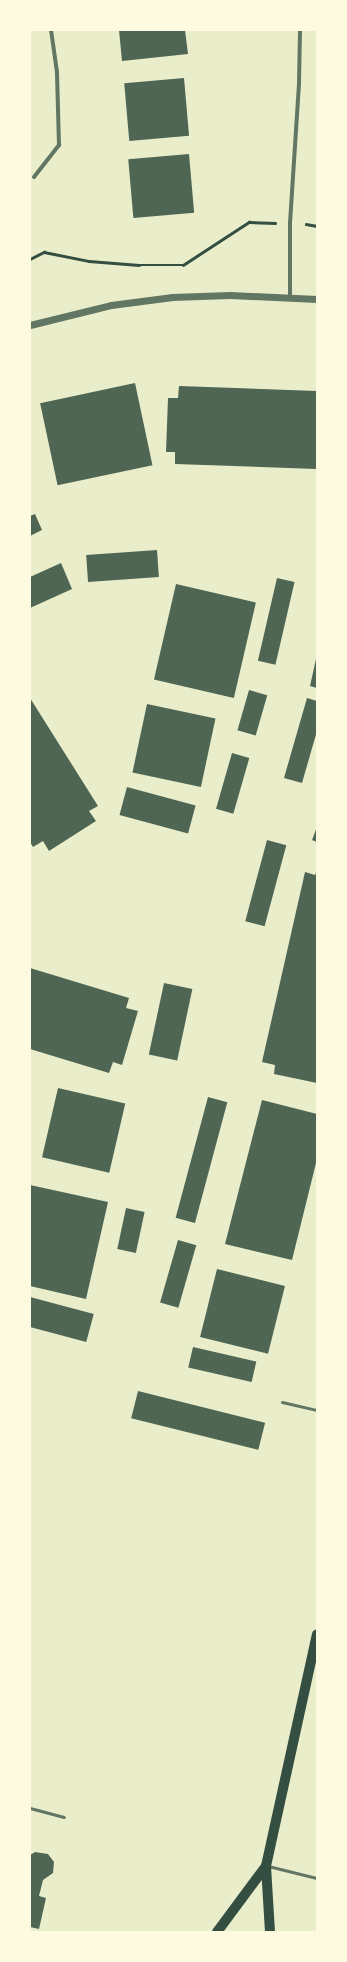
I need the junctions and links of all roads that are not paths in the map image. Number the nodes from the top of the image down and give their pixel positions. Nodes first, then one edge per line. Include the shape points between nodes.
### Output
1 (51, 30) edge
2 (300, 30) edge
3 (34, 177) dead end
4 (290, 296) junction
5 (317, 298) edge
6 (30, 325) edge
7 (282, 1402) dead end
8 (317, 1410) edge
9 (317, 1636) edge
10 (30, 1808) edge
11 (64, 1817) dead end
12 (266, 1866) junction
13 (317, 1878) edge
14 (216, 1932) edge
15 (270, 1932) edge

1 - 3 street via 57,72 58,145
2 - 4 street via 290,223
4 - 5 street
4 - 6 street via 172,297 111,305
7 - 8 lane
9 - 12 main road
10 - 11 lane
12 - 13 lane
12 - 14 main road
12 - 15 main road

